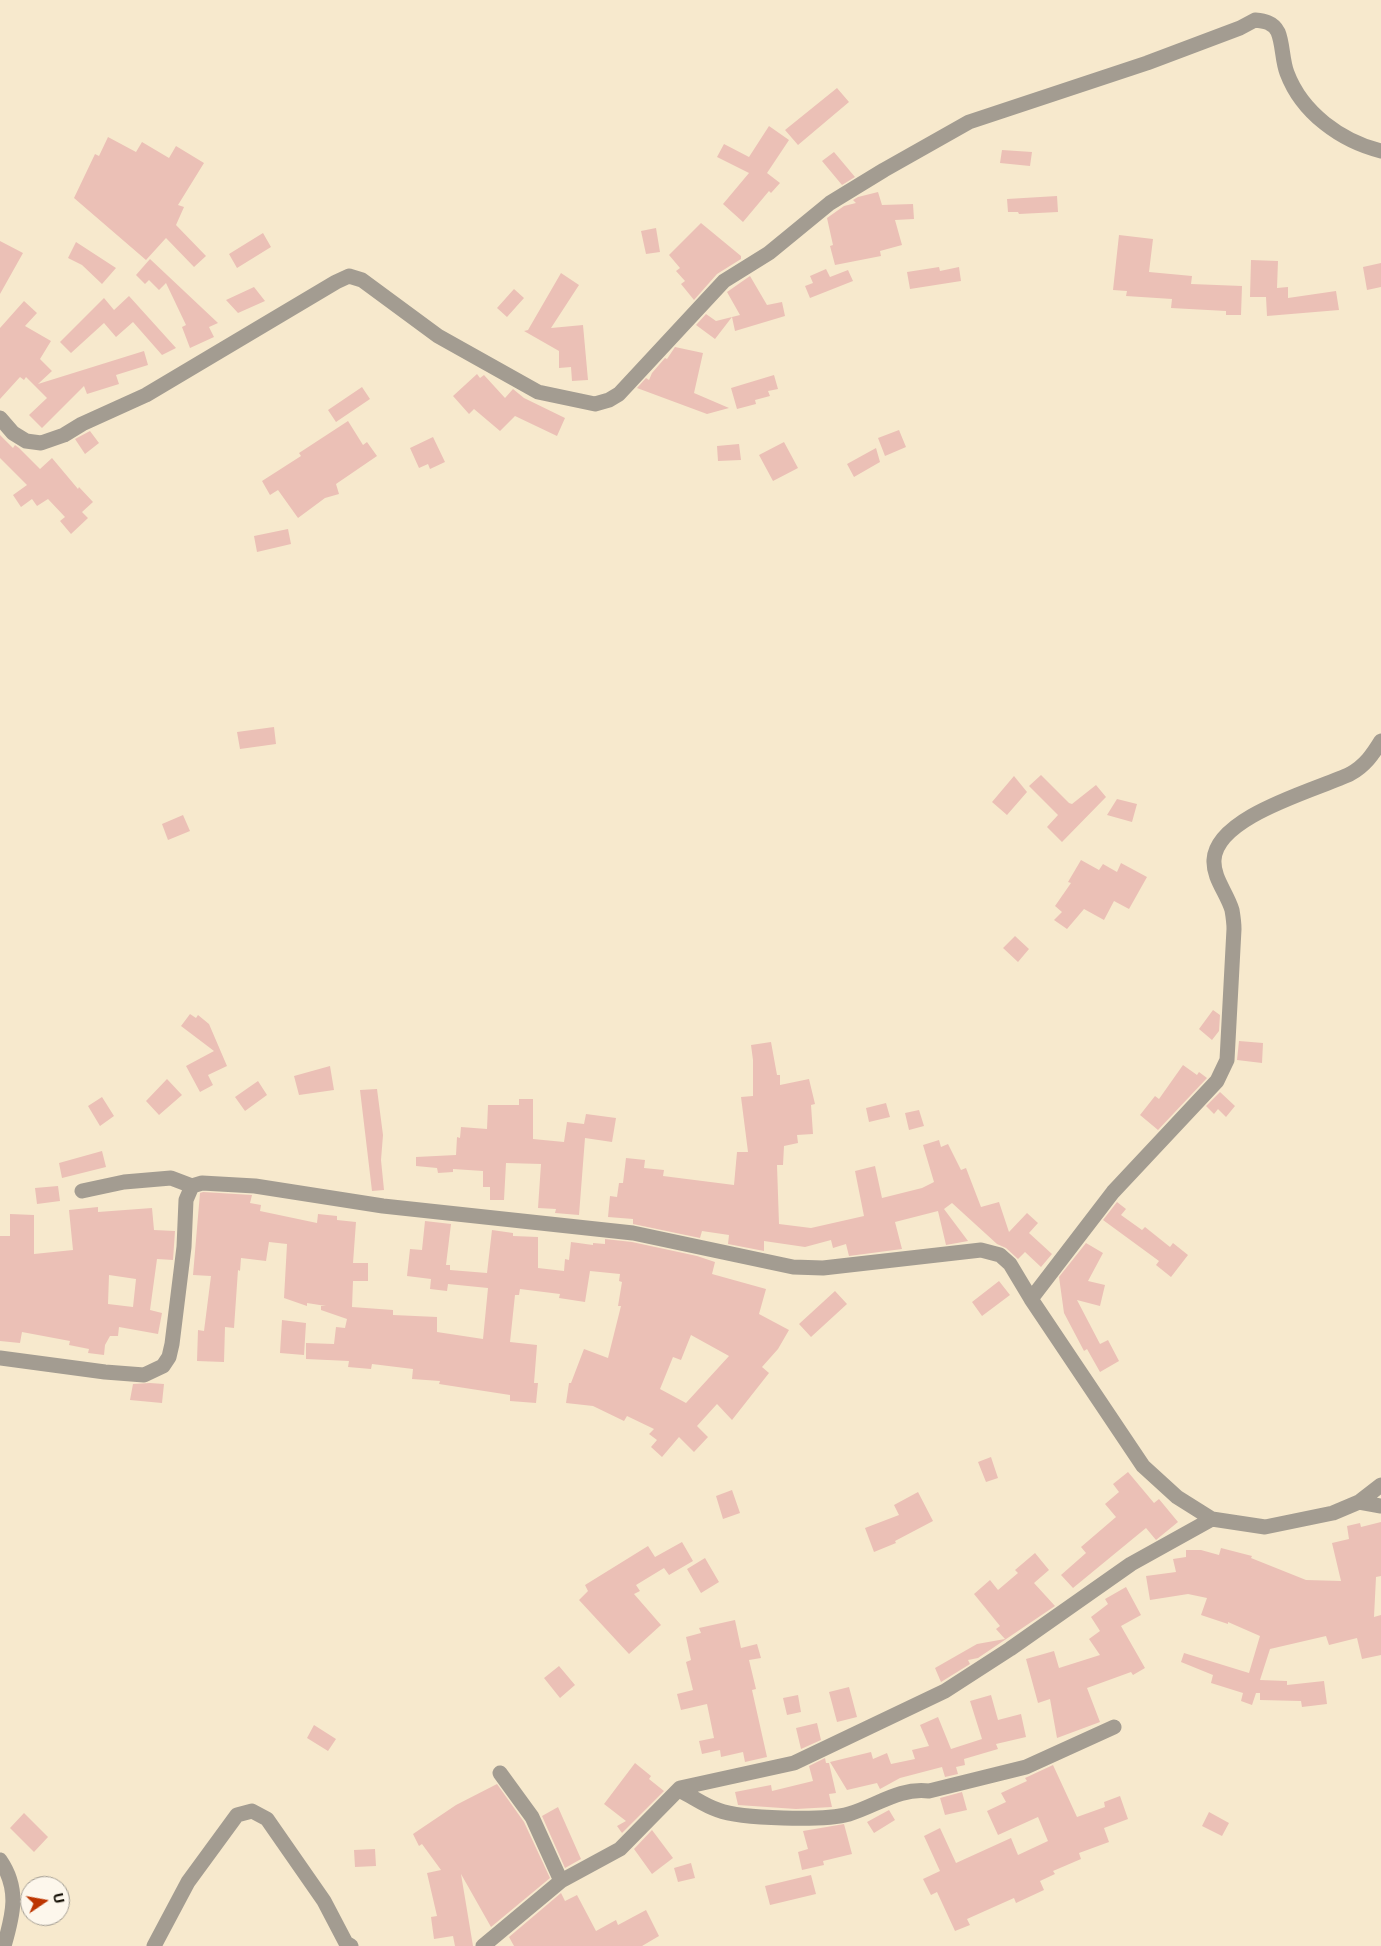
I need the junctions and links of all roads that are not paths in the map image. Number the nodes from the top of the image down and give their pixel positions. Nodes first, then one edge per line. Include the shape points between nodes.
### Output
1 (1381, 151) edge
2 (0, 418) edge
3 (1381, 741) edge
4 (192, 1186) junction
5 (82, 1191) dead end
6 (1031, 1299) junction
7 (0, 1358) edge
8 (1381, 1485) edge
9 (1358, 1502) junction
10 (1381, 1506) edge
11 (1212, 1519) junction
12 (1114, 1727) dead end
13 (500, 1773) dead end
14 (680, 1788) junction
15 (0, 1860) edge
16 (561, 1881) junction
17 (501, 1940) edge
18 (4, 1946) edge
19 (154, 1946) edge
20 (351, 1946) edge
21 (483, 1946) edge

1 - 2 street via 1341,137 1326,125 1300,97 1287,74 1278,32 1271,24 1255,20 1147,63 969,122 884,170 830,203 769,253 724,281 619,394 609,400 594,404 538,392 438,336 381,292 349,276 146,395 64,435 41,443 26,441 13,433
3 - 6 street via 1369,760 1351,773 1298,793 1232,827 1219,842 1214,871 1232,910 1234,929 1225,1069 1113,1192
4 - 5 street via 170,1178 124,1182
4 - 6 street via 202,1183 255,1186 383,1206 634,1233 793,1268 823,1268 981,1250 1000,1255 1010,1264
4 - 7 street via 186,1200 184,1247 172,1344 163,1366 144,1375
6 - 11 street via 1143,1466 1176,1497
8 - 9 street
9 - 10 street
9 - 11 street via 1333,1512 1265,1527
11 - 14 street via 1131,1564 945,1691 794,1763
12 - 14 street via 1026,1767 929,1791 899,1793 847,1815 779,1818 719,1811
13 - 16 street via 532,1817
14 - 16 street via 620,1849
15 - 18 street via 10,1874 13,1889 12,1915
16 - 17 street
17 - 21 street
19 - 20 street via 188,1882 237,1815 252,1811 267,1819 324,1901 346,1943

